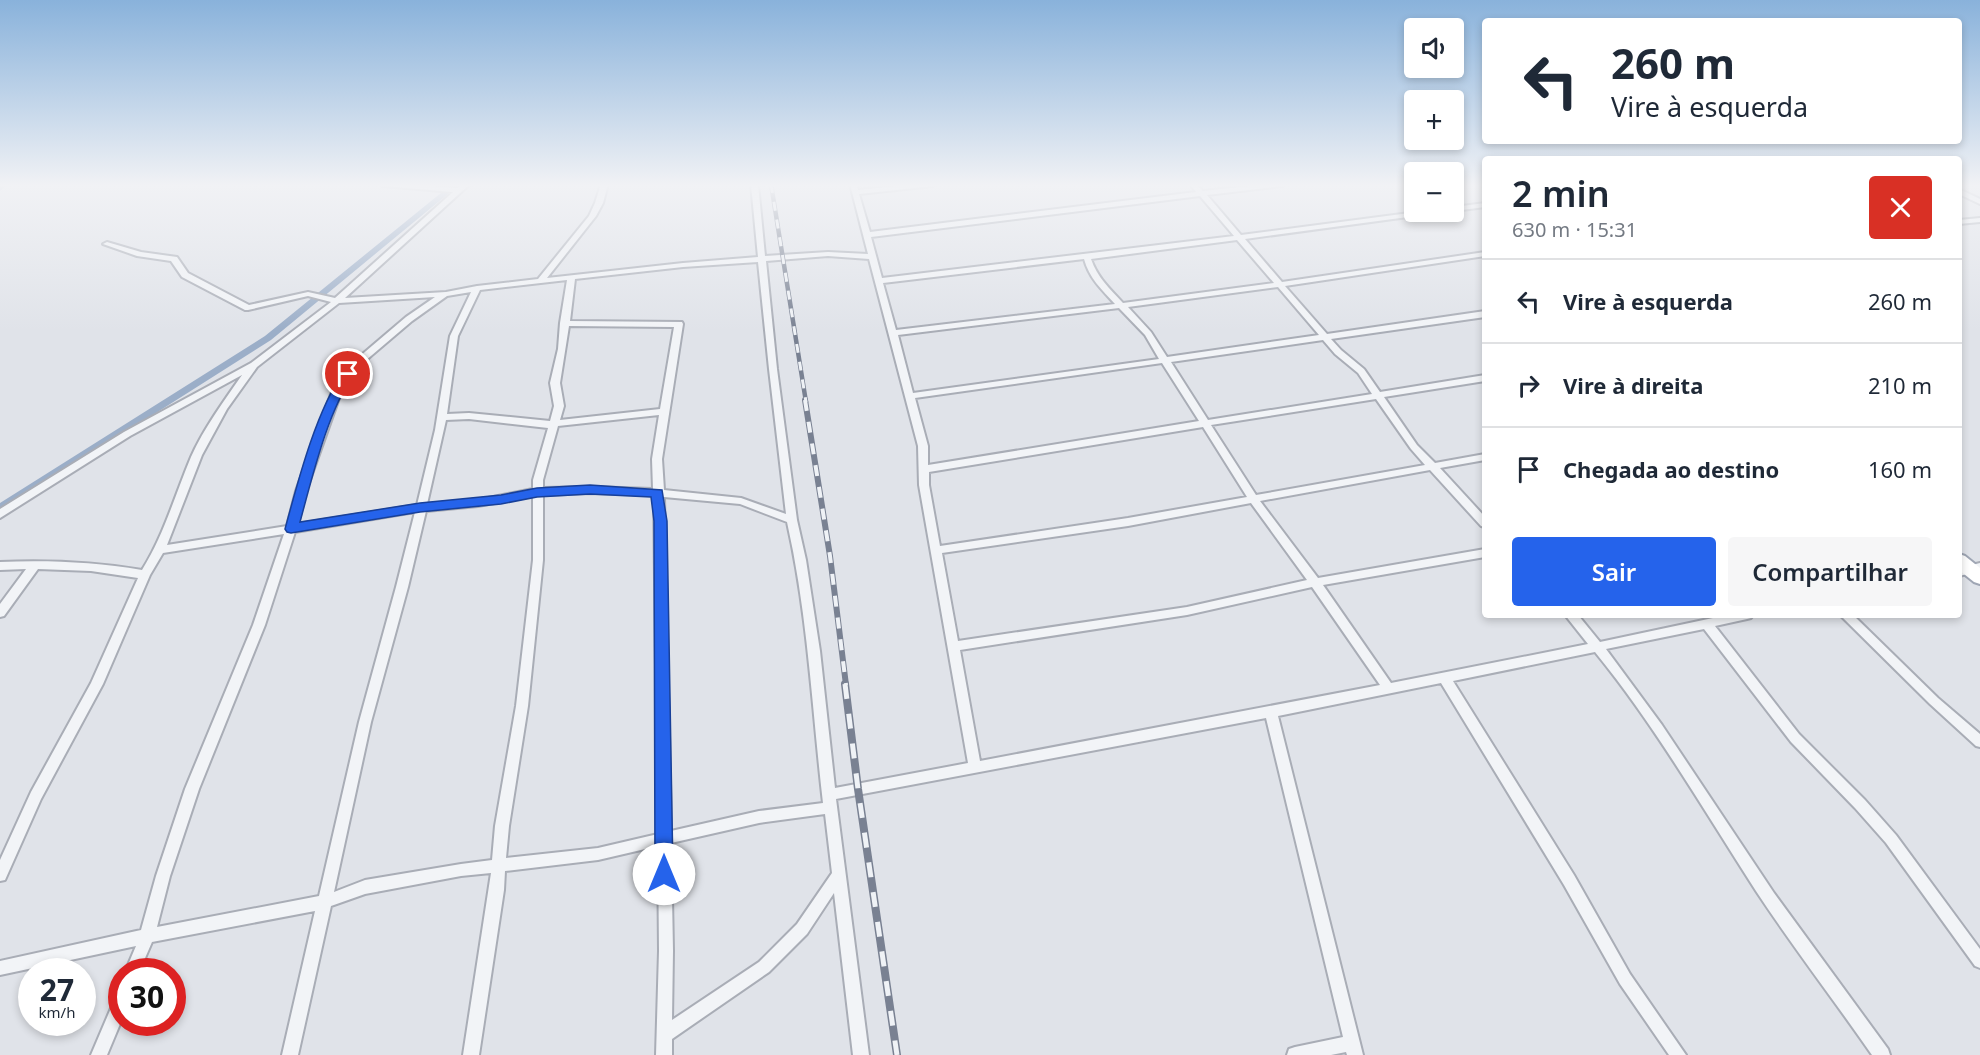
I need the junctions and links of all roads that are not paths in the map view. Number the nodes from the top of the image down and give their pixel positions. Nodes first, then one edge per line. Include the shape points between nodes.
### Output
1 (411, 233) edge
2 (580, 233) edge
3 (759, 233) edge
4 (880, 233) edge
5 (1236, 233) edge
6 (1268, 233) edge
7 (866, 235) joint
8 (1239, 237) junction
9 (107, 244) dead end
10 (1482, 254) edge
11 (873, 257) junction
12 (1087, 257) junction
13 (762, 260) junction
14 (571, 279) junction
15 (880, 281) junction
16 (540, 282) junction
17 (1279, 284) junction
18 (477, 288) junction
19 (446, 294) junction
20 (337, 301) junction
21 (1120, 305) junction
22 (1482, 314) edge
23 (564, 324) junction
24 (895, 333) junction
25 (1326, 338) junction
26 (1164, 360) junction
27 (254, 365) junction
28 (1482, 379) edge
29 (910, 396) junction
30 (1379, 396) junction
31 (663, 412) junction
32 (442, 417) junction
33 (556, 424) junction
34 (1205, 425) junction
35 (128, 434) junction
36 (1482, 458) edge
37 (1431, 467) junction
38 (925, 469) junction
39 (537, 492) junction
40 (657, 493) junction
41 (1254, 500) junction
42 (420, 508) junction
43 (0, 514) edge
44 (792, 520) junction
45 (1482, 520) edge
46 (0, 523) edge
47 (291, 529) junction
48 (159, 550) junction
49 (936, 550) junction
50 (1482, 554) edge
51 (35, 564) junction
52 (0, 566) edge
53 (145, 575) junction
54 (1315, 582) junction
55 (0, 613) edge
56 (1573, 618) edge
57 (1732, 618) edge
58 (1849, 618) edge
59 (1707, 623) junction
60 (954, 646) junction
61 (1598, 647) junction
62 (1444, 677) junction
63 (1388, 687) junction
64 (1271, 712) junction
65 (1980, 742) edge
66 (975, 768) junction
67 (829, 801) junction
68 (664, 838) junction
69 (498, 865) junction
70 (0, 875) edge
71 (838, 875) junction
72 (324, 902) junction
73 (147, 936) junction
74 (138, 958) edge
75 (1980, 962) edge
76 (0, 968) edge
77 (108, 1033) edge
78 (664, 1035) junction
79 (1353, 1049) edge
80 (99, 1055) edge
81 (290, 1055) edge
82 (471, 1055) edge
83 (664, 1055) edge
84 (861, 1055) edge
85 (1295, 1055) edge
86 (1678, 1055) edge
87 (1882, 1055) edge

1 - 20 street
2 - 16 street
3 - 13 street
4 - 7 street
5 - 8 street
6 - 8 street
7 - 11 street
8 - 12 street
8 - 17 street
9 - 20 street via 140,255 174,259 185,275 248,308 308,294
10 - 17 street
11 - 13 street via 828,254
11 - 15 street
12 - 15 street
12 - 21 street via 1098,281
13 - 14 street
13 - 44 street
14 - 16 street
14 - 23 street
15 - 24 street
16 - 18 street
17 - 21 street
17 - 25 street
18 - 19 street
18 - 32 street via 454,336
19 - 20 street
19 - 47 street via 393,332 339,386
20 - 27 street
21 - 24 street
21 - 26 street via 1148,334
22 - 25 street
23 - 31 street via 678,323
23 - 33 street via 555,383 559,406
24 - 29 street
25 - 26 street
25 - 30 street via 1361,371
26 - 29 street
26 - 34 street
27 - 35 street
27 - 48 street via 197,455
28 - 30 street
29 - 38 street
30 - 34 street
30 - 37 street
31 - 33 street
31 - 40 street
32 - 33 street
32 - 42 street
33 - 39 street
34 - 38 street
34 - 41 street
35 - 43 street
35 - 46 street
36 - 37 street
37 - 41 street
37 - 45 street
38 - 49 street via 924,485
39 - 40 street
39 - 42 street
39 - 69 street via 538,560 522,706
40 - 44 street via 741,501
40 - 68 street
41 - 49 street
41 - 54 street
42 - 47 street
42 - 72 street via 364,722
44 - 67 street via 814,651
47 - 48 street
47 - 73 street via 260,625 192,789
48 - 53 street
49 - 60 street
50 - 54 street
51 - 52 street
51 - 53 street via 106,567
51 - 55 street
53 - 70 street via 97,684 36,796
54 - 60 street via 1187,611
54 - 63 street
56 - 61 street
57 - 59 street
58 - 65 street
59 - 61 street
59 - 75 street via 1795,738 1891,839
60 - 66 street
61 - 62 street
61 - 87 street
62 - 63 street
62 - 86 street via 1625,979
63 - 64 street
64 - 66 street
64 - 79 street
66 - 67 street
67 - 68 street
67 - 71 street
68 - 69 street via 598,854
68 - 78 street
69 - 72 street via 365,887
69 - 82 street
71 - 78 street via 802,929 764,967
71 - 84 street
72 - 73 street
72 - 81 street
73 - 74 street
73 - 76 street
77 - 80 street
78 - 83 street
79 - 85 street

